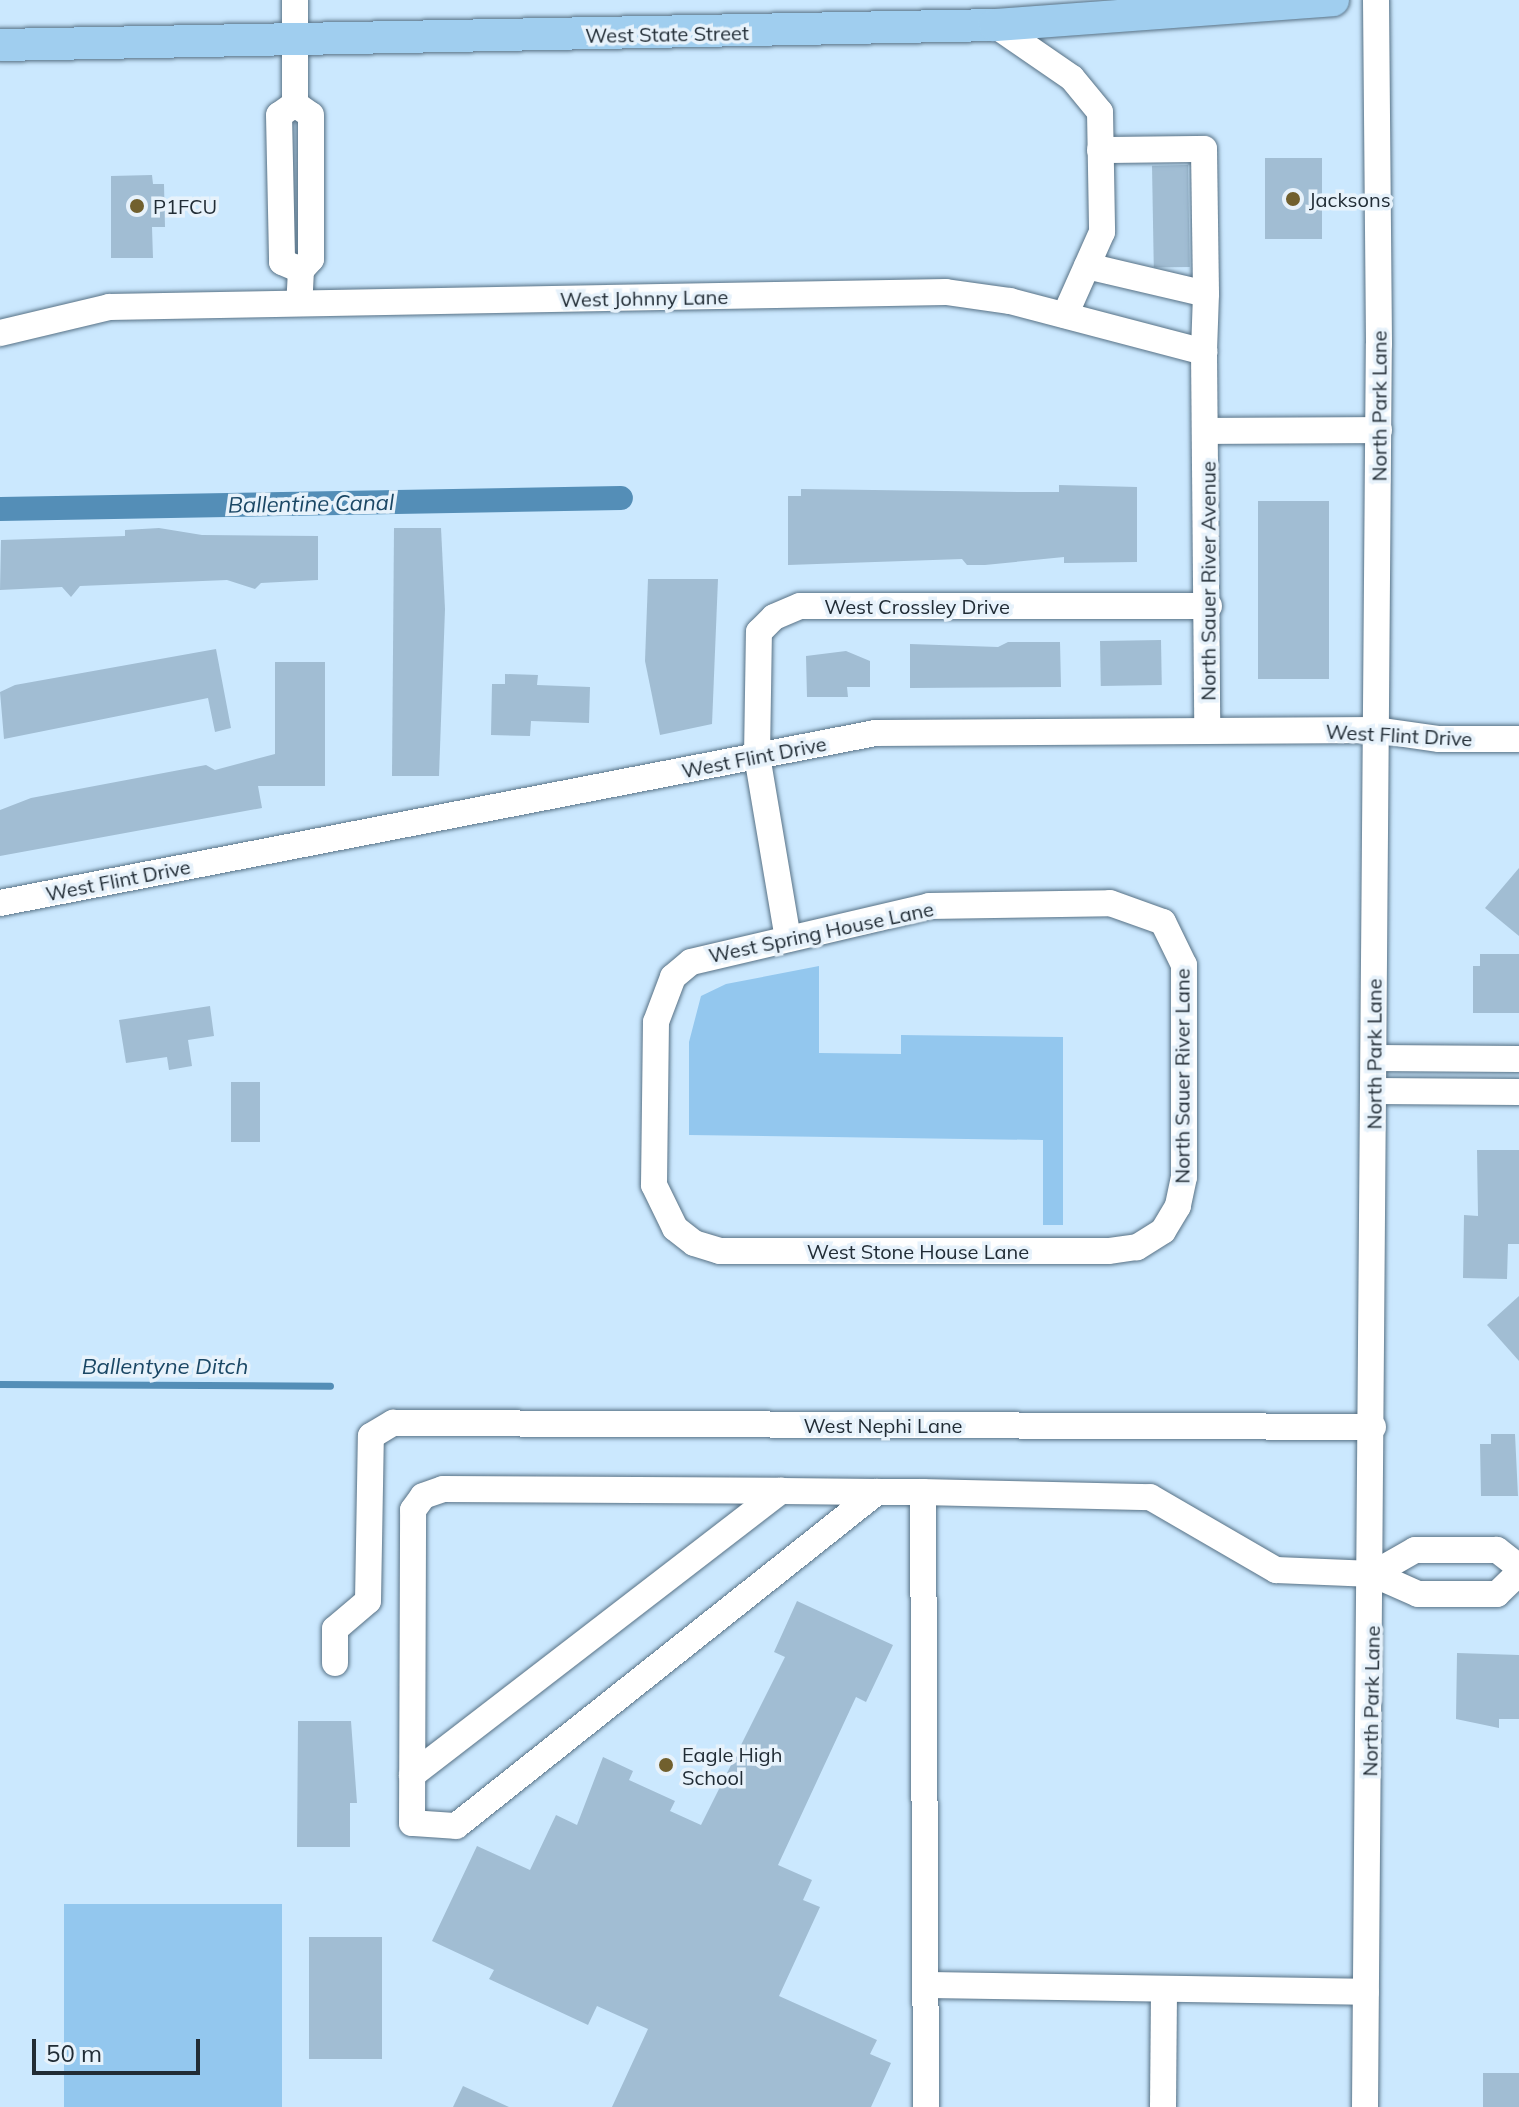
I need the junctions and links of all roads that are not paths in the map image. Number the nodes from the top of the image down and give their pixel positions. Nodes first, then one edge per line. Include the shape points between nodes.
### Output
1 (295, 0) edge
2 (1333, 0) edge
3 (1376, 0) edge
4 (995, 25) junction
5 (295, 43) junction
6 (0, 45) edge
7 (1100, 150) junction
8 (1087, 266) junction
9 (1206, 294) junction
10 (299, 303) junction
11 (1065, 315) junction
12 (0, 333) edge
13 (1204, 352) junction
14 (1379, 430) junction
15 (1208, 431) junction
16 (1209, 606) junction
17 (1376, 730) junction
18 (1207, 731) junction
19 (1519, 739) edge
20 (757, 756) junction
21 (0, 903) edge
22 (1163, 922) joint
23 (788, 939) junction
24 (1375, 1058) junction
25 (1519, 1059) edge
26 (1374, 1091) junction
27 (1519, 1092) edge
28 (675, 1228) joint
29 (1163, 1231) joint
30 (1373, 1427) junction
31 (781, 1491) junction
32 (877, 1492) junction
33 (923, 1492) junction
34 (1519, 1570) edge
35 (1373, 1574) junction
36 (335, 1663) dead end
37 (412, 1775) junction
38 (926, 1985) junction
39 (1164, 1989) junction
40 (1366, 1992) junction
41 (926, 2107) edge
42 (1163, 2107) edge
43 (1365, 2107) edge

1 - 5 street
2 - 4 main road, West State Street
3 - 14 street, North Park Lane
4 - 5 main road, West State Street
4 - 7 street via 1072,78 1100,112
5 - 6 main road, West State Street
5 - 10 street via 295,104 279,115 282,262 301,270
7 - 8 street via 1102,232
7 - 9 street via 1204,149
8 - 9 street
8 - 11 street
9 - 13 street
10 - 11 street, West Johnny Lane via 946,292
10 - 12 street, West Johnny Lane via 109,307
11 - 13 street, West Johnny Lane
13 - 15 street
14 - 15 street
14 - 17 street, North Park Lane
15 - 16 street, North Sauer River Avenue
16 - 18 street, North Sauer River Avenue
16 - 20 street, West Crossley Drive via 800,606 759,632
17 - 18 street, West Flint Drive
17 - 19 street, West Flint Drive via 1439,739
17 - 24 street, North Park Lane
18 - 20 street, West Flint Drive via 875,733
20 - 21 street, West Flint Drive
20 - 23 street
22 - 23 street, West Spring House Lane via 1110,903 929,906
22 - 29 street, North Sauer River Lane via 1184,965 1184,1177 1178,1206
23 - 28 street, West Spring House Lane via 714,952 673,977 656,1022 654,1185
24 - 25 street
24 - 26 street, North Park Lane
26 - 27 street
26 - 30 street, North Park Lane
28 - 29 street, West Stone House Lane via 694,1243 720,1251 1108,1251 1137,1247
30 - 35 street, North Park Lane
30 - 36 street, West Nephi Lane via 393,1423 371,1436 368,1601 335,1629
31 - 32 street
31 - 37 street
31 - 37 street via 443,1489 423,1496 413,1510
32 - 33 street
32 - 37 street via 456,1826 412,1823
33 - 35 street via 1150,1497 1276,1570
33 - 38 street
34 - 35 street via 1497,1550 1415,1550
34 - 35 street via 1497,1594 1418,1594
35 - 40 street, North Park Lane
38 - 39 street
38 - 41 street
39 - 40 street
39 - 42 street
40 - 43 street, North Park Lane

